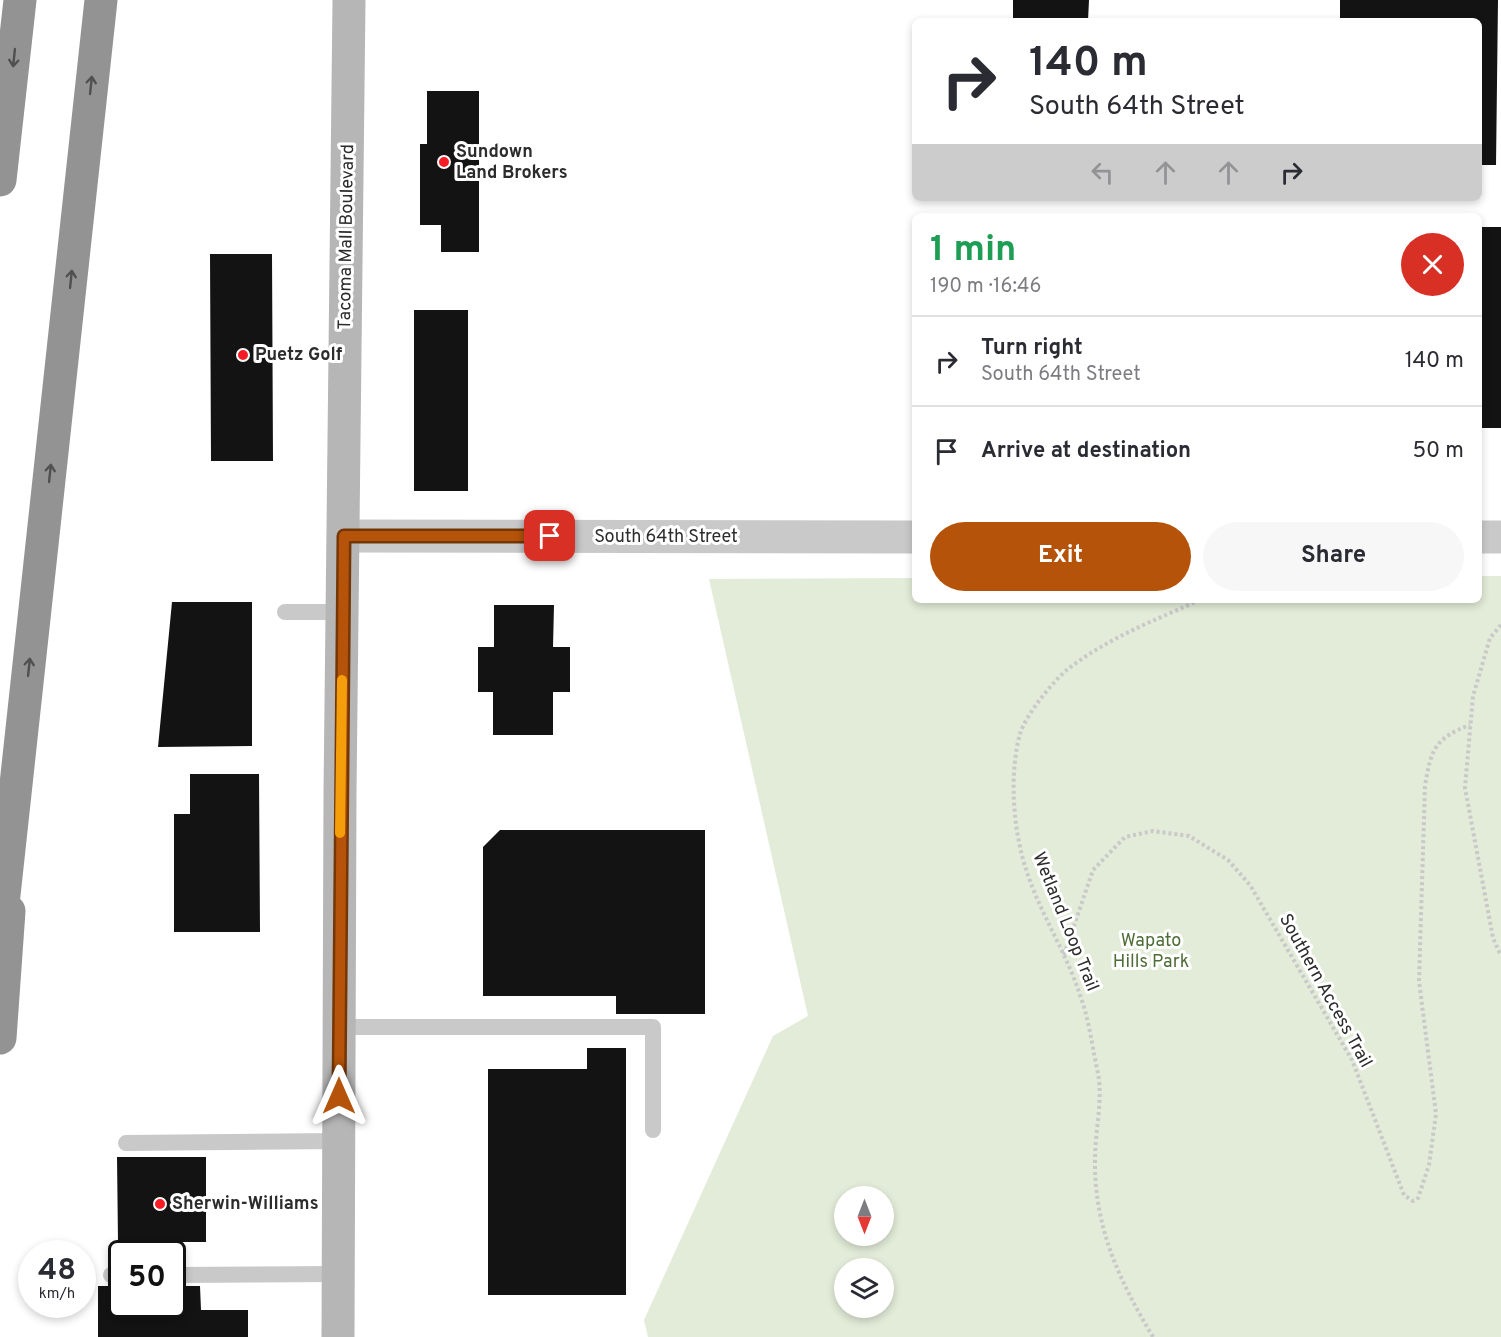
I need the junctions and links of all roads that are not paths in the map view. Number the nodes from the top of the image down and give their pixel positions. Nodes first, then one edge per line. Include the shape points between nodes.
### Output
1 (20, 0) edge
2 (100, 0) edge
3 (350, 0) edge
4 (0, 180) edge
5 (344, 536) junction
6 (912, 537) edge
7 (1482, 537) edge
8 (1501, 537) edge
9 (285, 612) dead end
10 (343, 612) junction
11 (23, 725) junction
12 (0, 932) edge
13 (339, 1027) junction
14 (0, 1038) edge
15 (653, 1130) dead end
16 (339, 1142) junction
17 (126, 1143) dead end
18 (338, 1274) junction
19 (186, 1275) edge
20 (338, 1337) edge

1 -> 4 highway
11 -> 2 highway
3 - 5 main road, Tacoma Mall Boulevard
5 - 6 street, South 64th Street
5 - 10 main road, Tacoma Mall Boulevard
7 - 8 street
9 - 10 lane
10 - 13 main road, Tacoma Mall Boulevard
11 - 12 highway
11 - 14 highway
13 - 15 lane via 653,1028
13 - 16 main road, Tacoma Mall Boulevard
16 - 17 lane
16 - 18 main road, Tacoma Mall Boulevard
18 - 19 lane
18 - 20 main road, Tacoma Mall Boulevard

